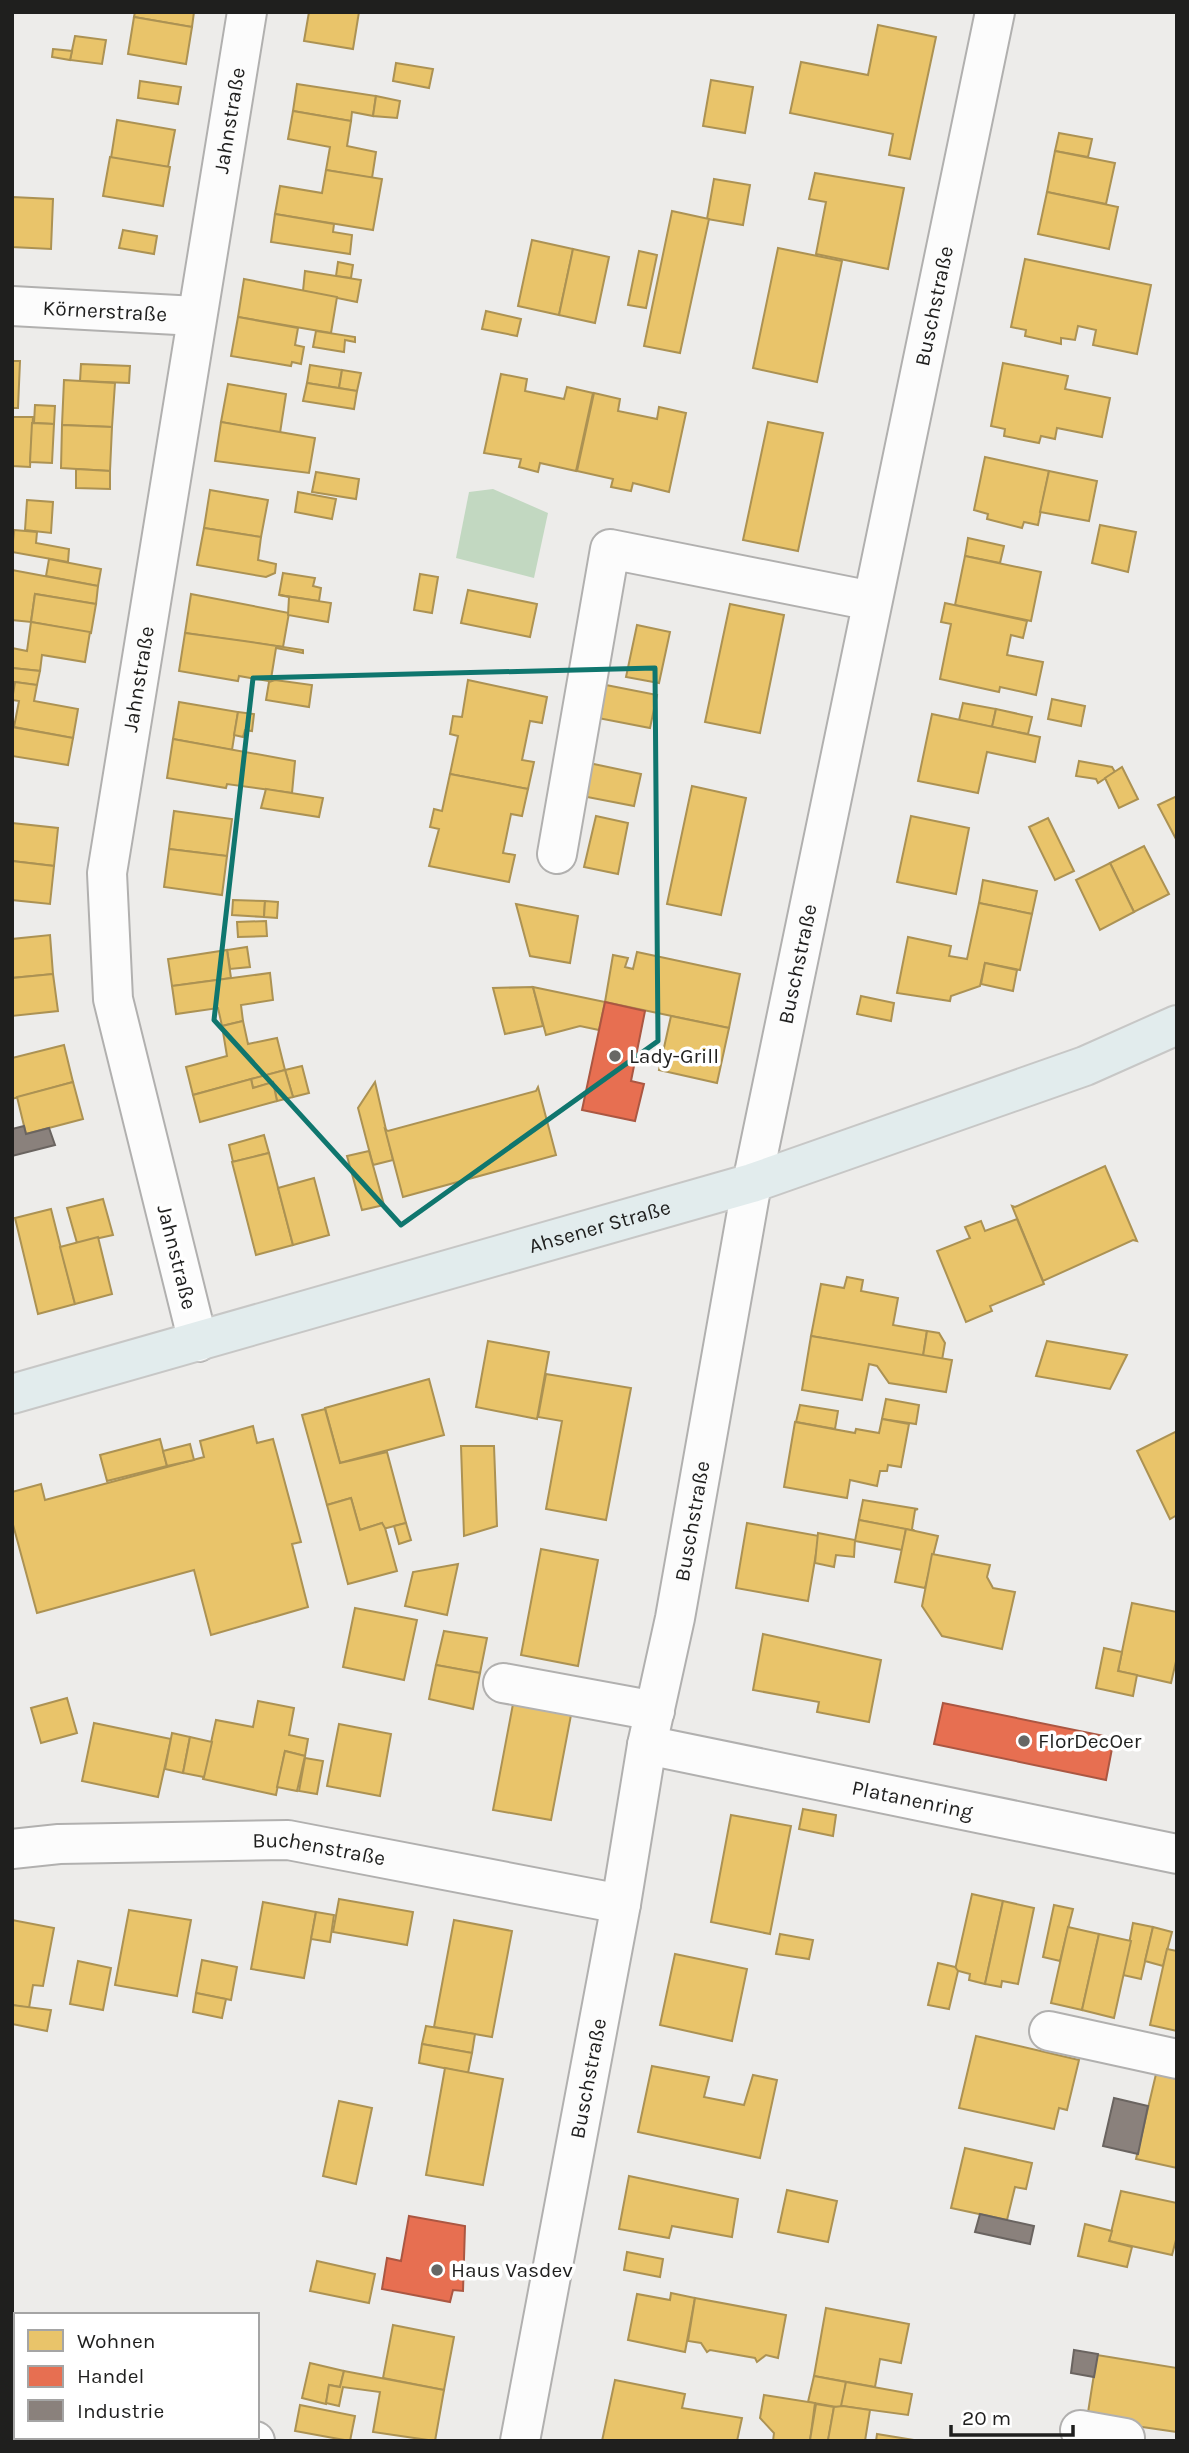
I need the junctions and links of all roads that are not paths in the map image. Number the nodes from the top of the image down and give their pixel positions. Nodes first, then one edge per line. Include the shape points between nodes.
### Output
1 (247, 12) edge
2 (995, 12) edge
3 (12, 306) edge
4 (196, 316) junction
5 (872, 601) junction
6 (557, 854) dead end
7 (1177, 1025) edge
8 (752, 1183) junction
9 (198, 1342) junction
10 (12, 1394) edge
11 (503, 1683) dead end
12 (651, 1728) junction
13 (12, 1849) edge
14 (1177, 1854) edge
15 (621, 1904) junction
16 (1049, 2031) dead end
17 (1177, 2060) edge
18 (1080, 2430) dead end
19 (1132, 2440) edge
20 (520, 2441) edge

1 - 4 street, Jahnstraße
2 - 5 street, Buschstraße
3 - 4 street, Körnerstraße
4 - 9 street, Jahnstraße via 107,873 113,999
5 - 6 street via 610,549
5 - 8 street, Buschstraße
7 - 8 main road, Ahsener Straße via 1085,1066
8 - 9 main road, Ahsener Straße
8 - 12 street, Buschstraße via 675,1618
9 - 10 main road, Ahsener Straße
11 - 12 street, Platanenring
12 - 14 street, Platanenring
12 - 15 street, Buschstraße
13 - 15 street, Buchenstraße via 288,1840
15 - 20 street, Buschstraße
16 - 17 street
18 - 19 street

